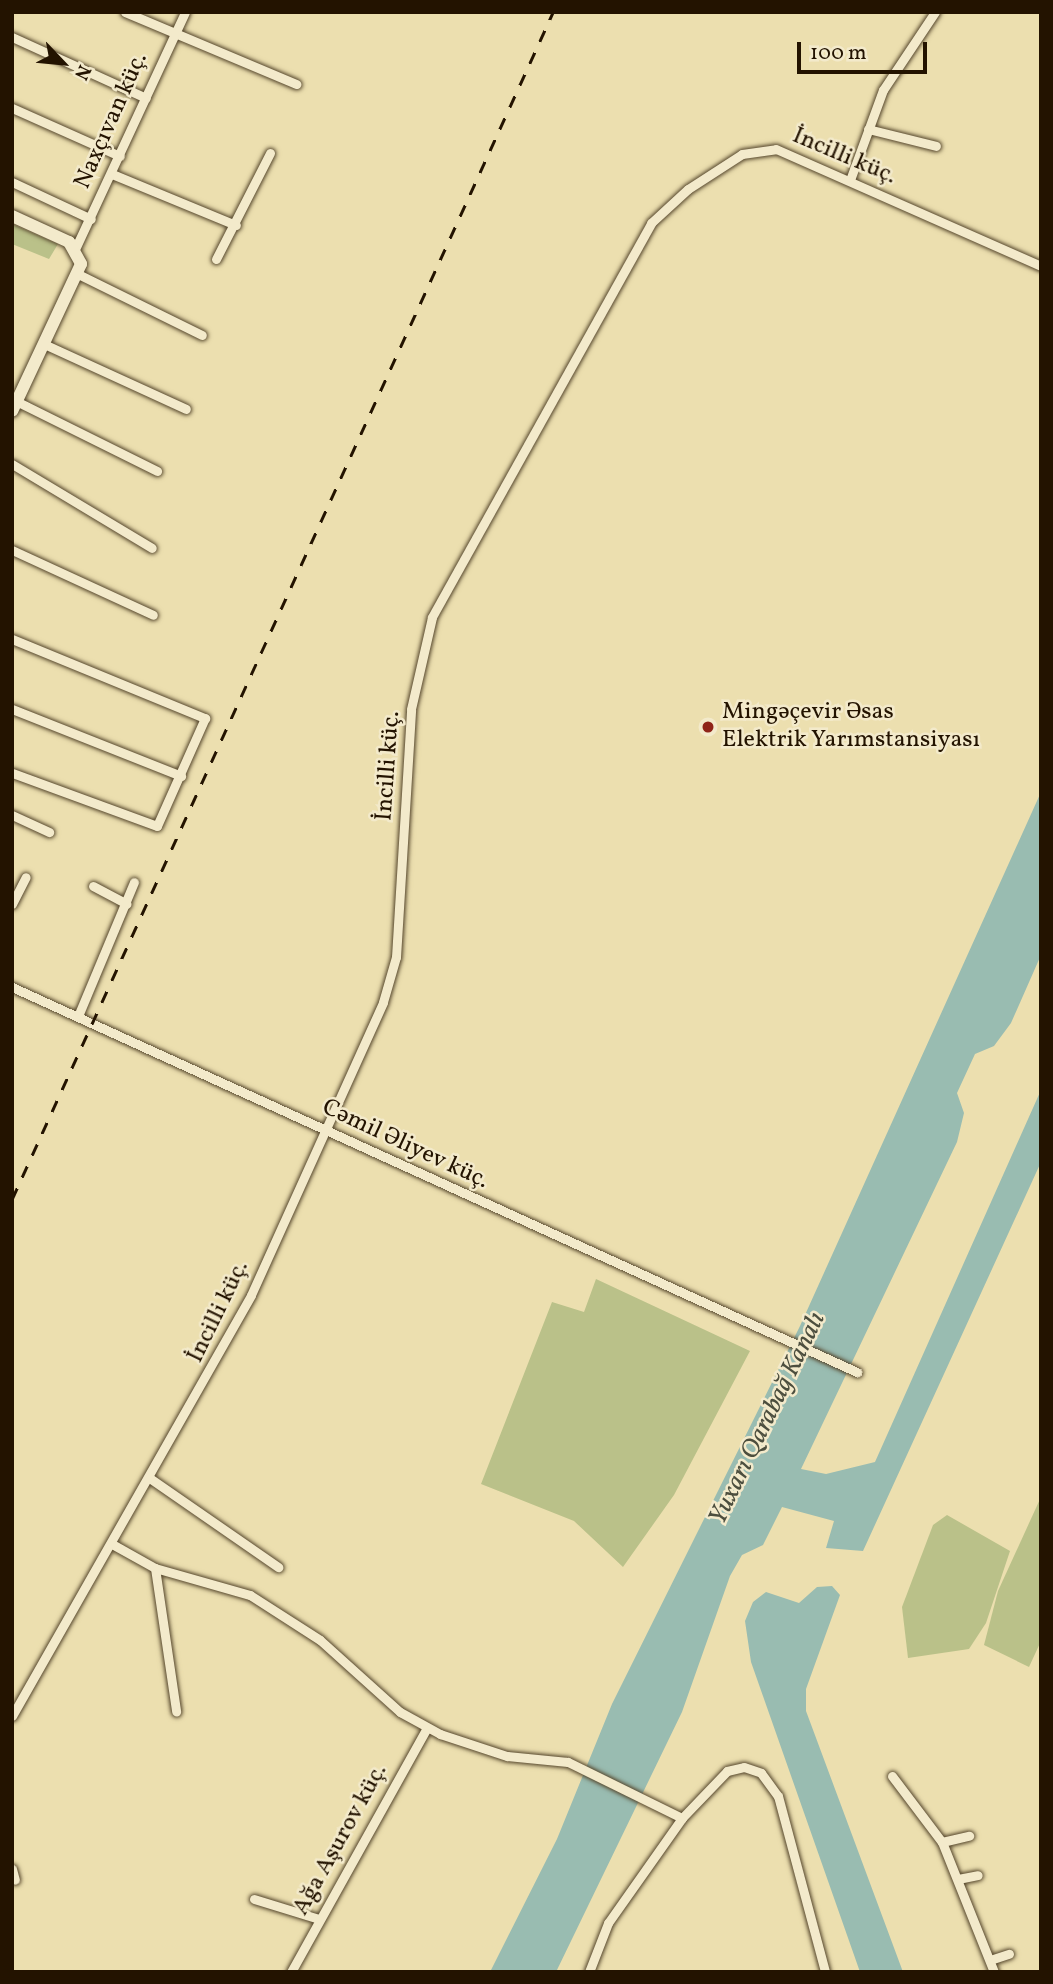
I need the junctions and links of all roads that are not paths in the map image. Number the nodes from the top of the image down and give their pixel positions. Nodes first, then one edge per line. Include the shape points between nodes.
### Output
1 (125, 12) edge
2 (185, 12) edge
3 (935, 12) edge
4 (176, 32) junction
5 (12, 37) edge
6 (296, 84) dead end
7 (146, 98) junction
8 (12, 108) edge
9 (868, 129) junction
10 (936, 146) dead end
11 (270, 153) dead end
12 (120, 156) junction
13 (111, 174) junction
14 (850, 180) junction
15 (12, 181) edge
16 (12, 216) edge
17 (91, 219) junction
18 (236, 225) junction
19 (77, 252) junction
20 (216, 259) dead end
21 (1041, 266) edge
22 (78, 274) junction
23 (202, 335) dead end
24 (44, 344) junction
25 (14, 404) edge
26 (186, 409) dead end
27 (12, 464) edge
28 (157, 471) dead end
29 (152, 548) dead end
30 (12, 550) edge
31 (153, 615) dead end
32 (12, 639) edge
33 (12, 709) edge
34 (12, 774) edge
35 (181, 776) junction
36 (12, 816) edge
37 (49, 832) dead end
38 (26, 877) dead end
39 (134, 882) dead end
40 (93, 886) dead end
41 (12, 904) edge
42 (127, 904) junction
43 (12, 987) edge
44 (78, 1016) junction
45 (324, 1130) junction
46 (857, 1372) dead end
47 (151, 1479) junction
48 (112, 1544) junction
49 (278, 1567) dead end
50 (155, 1568) junction
51 (176, 1711) dead end
52 (12, 1716) edge
53 (427, 1728) junction
54 (892, 1776) dead end
55 (682, 1818) junction
56 (969, 1836) dead end
57 (942, 1842) junction
58 (12, 1869) edge
59 (978, 1875) dead end
60 (958, 1879) junction
61 (15, 1880) dead end
62 (254, 1899) dead end
63 (319, 1919) junction
64 (1009, 1954) dead end
65 (990, 1961) junction
66 (291, 1972) edge
67 (589, 1972) edge
68 (825, 1972) edge
69 (994, 1972) edge

1 - 4 street
2 - 4 street, Naxçıvan küç.
3 - 9 street via 883,90
4 - 6 street
4 - 7 street, Naxçıvan küç.
5 - 7 street
7 - 12 street, Naxçıvan küç.
8 - 12 street
9 - 10 street
9 - 14 street
11 - 18 street
12 - 13 street, Naxçıvan küç.
13 - 17 street, Naxçıvan küç.
13 - 18 street
14 - 21 street, İncilli küç.
14 - 45 street, İncilli küç. via 791,153 757,148 666,208 633,253 467,545 432,617 416,675 391,982
15 - 17 street
16 - 19 street
17 - 19 street, Naxçıvan küç.
18 - 20 street
19 - 22 street, Naxçıvan küç.
22 - 23 street
22 - 24 street, Naxçıvan küç.
24 - 25 street, Naxçıvan küç.
24 - 26 street
25 - 28 street
27 - 29 street
30 - 31 street
32 - 35 street via 205,718
33 - 35 street
34 - 35 street via 148,827 164,819
36 - 37 street
38 - 41 street
39 - 42 street
40 - 42 street
42 - 44 street
43 - 44 street, Cəmil Əliyev küç.
44 - 45 street, Cəmil Əliyev küç.
45 - 46 street, Cəmil Əliyev küç.
45 - 47 street, İncilli küç. via 251,1295
47 - 48 street, İncilli küç.
47 - 49 street
48 - 50 street
48 - 52 street, İncilli küç.
50 - 51 street
50 - 53 street via 250,1595 320,1640
53 - 55 street via 507,1756 557,1759
53 - 63 street, Ağa Aşurov küç.
54 - 57 street
55 - 67 street via 608,1923
55 - 68 street via 727,1771 744,1767 761,1773 778,1796
56 - 57 street
57 - 60 street
58 - 61 street
59 - 60 street
60 - 65 street
62 - 63 street
63 - 66 street, Ağa Aşurov küç.
64 - 65 street
65 - 69 street

